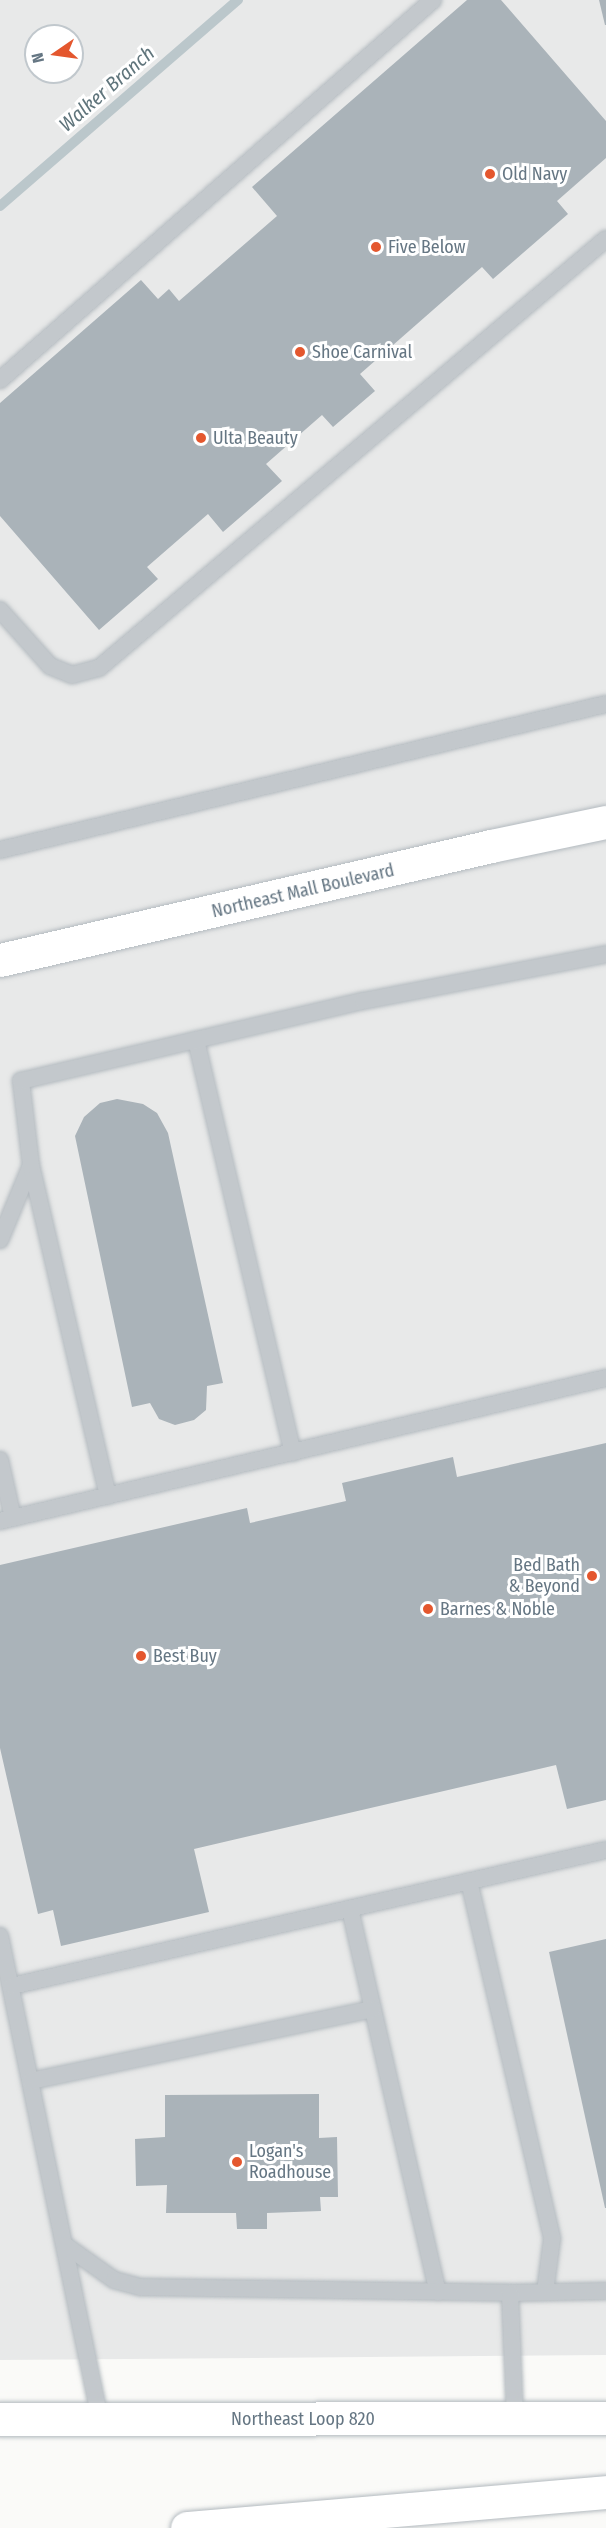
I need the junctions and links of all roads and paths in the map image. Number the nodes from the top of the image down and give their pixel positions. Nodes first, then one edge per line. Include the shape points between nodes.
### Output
1 (433, 0) edge
2 (606, 238) edge
3 (0, 380) edge
4 (0, 610) edge
5 (606, 704) edge
6 (606, 822) edge
7 (0, 850) edge
8 (606, 954) edge
9 (0, 960) edge
10 (196, 1040) junction
11 (31, 1165) junction
12 (0, 1240) edge
13 (606, 1378) edge
14 (293, 1453) junction
15 (0, 1460) edge
16 (108, 1496) junction
17 (7, 1520) edge
18 (606, 1850) edge
19 (468, 1881) junction
20 (350, 1909) junction
21 (0, 1936) edge
22 (12, 1986) junction
23 (373, 2009) junction
24 (0, 2012) edge
25 (17, 2012) junction
26 (32, 2080) junction
27 (65, 2245) junction
28 (606, 2291) edge
29 (438, 2292) junction
30 (545, 2292) junction
31 (510, 2293) junction
32 (0, 2418) edge
33 (606, 2418) edge
34 (100, 2419) junction
35 (515, 2419) junction
36 (606, 2492) edge
37 (198, 2527) edge

1 - 3 lane
2 - 4 lane via 99,668 72,675 50,666
5 - 7 lane
6 - 9 main road, Northeast Mall Boulevard
8 - 10 lane via 363,1001
10 - 11 lane via 21,1081
10 - 14 lane
11 - 12 lane
11 - 16 lane
13 - 14 lane
14 - 16 lane
15 - 17 lane
16 - 17 lane
18 - 19 lane
19 - 20 lane
19 - 30 lane via 552,2239
20 - 22 lane
20 - 23 lane
21 - 22 lane
22 - 25 lane
23 - 26 lane
23 - 29 lane
24 - 25 lane
25 - 26 lane
26 - 27 lane
27 - 29 lane via 114,2280 141,2287
27 - 34 lane
28 - 30 lane
29 - 31 lane
30 - 31 lane
31 - 35 lane
32 - 34 main road, Northeast Loop 820
33 - 35 main road, Northeast Loop 820
34 - 35 main road, Northeast Loop 820
36 - 37 main road

